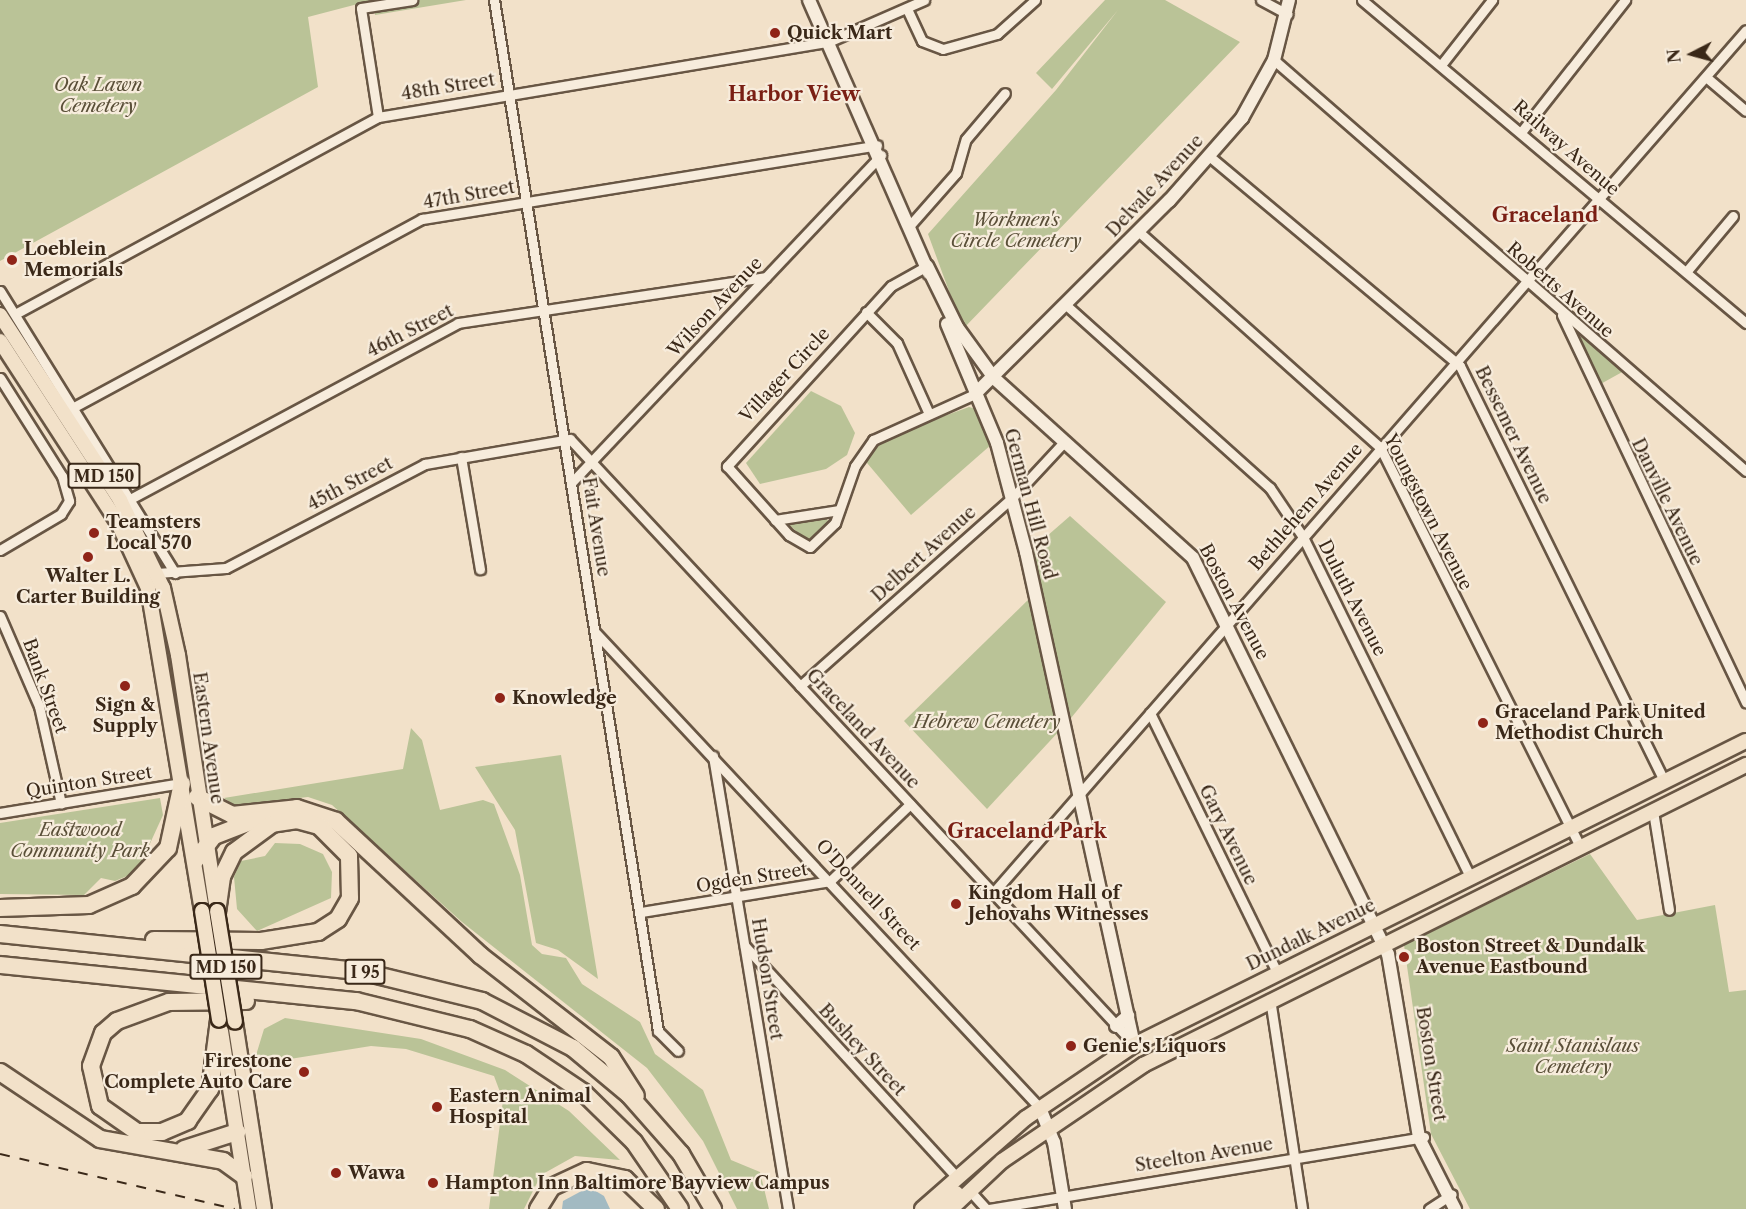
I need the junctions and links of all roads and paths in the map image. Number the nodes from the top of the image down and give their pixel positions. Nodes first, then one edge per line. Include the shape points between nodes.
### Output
1 (412, 0) edge
2 (494, 0) edge
3 (809, 0) edge
4 (924, 0) edge
5 (1035, 0) edge
6 (1261, 0) edge
7 (1289, 0) edge
8 (1492, 0) edge
9 (1625, 0) edge
10 (1365, 1) edge
11 (908, 11) junction
12 (1287, 14) junction
13 (1746, 30) edge
14 (828, 42) junction
15 (1274, 60) junction
16 (1441, 65) junction
17 (1706, 77) junction
18 (1005, 93) dead end
19 (509, 95) junction
20 (1746, 111) edge
21 (378, 117) junction
22 (1522, 131) junction
23 (879, 150) junction
24 (1209, 156) junction
25 (1601, 200) junction
26 (526, 202) junction
27 (1733, 216) dead end
28 (910, 224) junction
29 (1138, 231) junction
30 (927, 266) junction
31 (1686, 272) junction
32 (766, 277) junction
33 (1525, 282) junction
34 (0, 291) edge
35 (1066, 305) junction
36 (544, 308) junction
37 (866, 312) junction
38 (1562, 314) junction
39 (5, 318) edge
40 (1746, 323) edge
41 (0, 341) edge
42 (1456, 362) junction
43 (0, 378) edge
44 (994, 378) junction
45 (975, 394) junction
46 (74, 407) junction
47 (929, 414) junction
48 (565, 440) junction
49 (1065, 441) junction
50 (1380, 447) junction
51 (461, 457) junction
52 (591, 461) junction
53 (1746, 471) edge
54 (572, 482) junction
55 (132, 498) junction
56 (1012, 498) junction
57 (839, 510) junction
58 (113, 515) junction
59 (775, 520) junction
60 (1303, 537) junction
61 (0, 550) edge
62 (480, 569) dead end
63 (157, 573) junction
64 (175, 573) junction
65 (148, 588) junction
66 (0, 616) edge
67 (1226, 623) junction
68 (173, 630) junction
69 (595, 632) junction
70 (800, 686) junction
71 (1746, 702) edge
72 (1150, 713) junction
73 (1746, 741) edge
74 (713, 754) junction
75 (1746, 765) edge
76 (1664, 781) junction
77 (182, 783) junction
78 (1080, 792) junction
79 (198, 797) junction
80 (60, 804) junction
81 (910, 804) junction
82 (284, 809) junction
83 (1653, 811) junction
84 (0, 813) edge
85 (1568, 828) junction
86 (205, 843) junction
87 (1580, 847) junction
88 (195, 861) junction
89 (1470, 876) junction
90 (830, 881) junction
91 (993, 893) junction
92 (736, 897) junction
93 (0, 908) edge
94 (1669, 910) dead end
95 (210, 911) junction
96 (641, 912) junction
97 (1374, 924) junction
98 (0, 934) edge
99 (48, 939) junction
100 (1387, 941) junction
101 (744, 944) junction
102 (0, 965) edge
103 (1276, 972) junction
104 (1270, 999) junction
105 (1128, 1016) junction
106 (438, 1018) junction
107 (227, 1021) junction
108 (1116, 1026) junction
109 (1134, 1045) junction
110 (678, 1051) dead end
111 (0, 1072) edge
112 (1040, 1108) junction
113 (644, 1111) junction
114 (1048, 1127) junction
115 (244, 1131) junction
116 (1422, 1137) junction
117 (159, 1152) junction
118 (1294, 1157) junction
119 (1002, 1161) junction
120 (244, 1176) junction
121 (956, 1176) junction
122 (970, 1191) junction
123 (1063, 1195) junction
124 (1450, 1195) junction
125 (249, 1209) edge
126 (264, 1209) edge
127 (538, 1209) edge
128 (656, 1209) edge
129 (680, 1209) edge
130 (713, 1209) edge
131 (788, 1209) edge
132 (922, 1209) edge
133 (937, 1209) edge
134 (951, 1209) edge
135 (988, 1209) edge
136 (1065, 1209) edge
137 (1302, 1209) edge
138 (1429, 1209) edge
139 (1455, 1209) edge
140 (1461, 1209) edge

1 - 21 street via 361,8
2 - 19 street, Fait Avenue
3 - 14 street, German Hill Road
4 - 11 street, 48th Street
5 - 11 street via 997,34 948,48 922,41
6 - 12 street
7 - 12 street, Delvale Avenue
8 - 16 street
9 - 22 street
10 - 16 street, Railway Avenue
11 - 14 street, 48th Street
12 - 15 street, Delvale Avenue
13 - 17 street, Bethlehem Avenue
14 - 19 street, 48th Street
14 - 23 street, German Hill Road
15 - 24 street, Delvale Avenue via 1251,106
15 - 33 street, Roberts Avenue
16 - 22 street, Railway Avenue
17 - 20 street
17 - 25 street, Bethlehem Avenue
18 - 28 street via 966,139 956,173
19 - 21 street, 48th Street
19 - 26 street, Fait Avenue
21 - 39 street, 48th Street
22 - 25 street, Railway Avenue
23 - 26 street, 47th Street
23 - 28 street, German Hill Road
23 - 32 street, Wilson Avenue
24 - 29 street, Delvale Avenue
24 - 42 street, Bessemer Avenue
25 - 31 street, Railway Avenue
25 - 33 street, Bethlehem Avenue
26 - 36 street, Fait Avenue
26 - 46 street, 47th Street via 408,226
27 - 31 street
28 - 30 street, German Hill Road
29 - 35 street, Delvale Avenue
29 - 50 street, Youngstown Avenue
30 - 37 street, Villager Circle via 891,286
30 - 44 street, Boston Avenue via 957,327
30 - 45 street, German Hill Road
31 - 40 street, Railway Avenue
32 - 36 street, 46th Street
32 - 52 street, Wilson Avenue
33 - 38 street, Roberts Avenue
33 - 42 street, Bethlehem Avenue
34 - 39 street, Eastern Avenue
35 - 44 street, Delvale Avenue
35 - 60 street, Duluth Avenue via 1264,482
36 - 48 street, Fait Avenue
36 - 55 street, 46th Street via 448,327
37 - 47 street via 897,343
37 - 59 street, Villager Circle via 728,461 734,476
38 - 53 street, Roberts Avenue
38 - 71 street, Danville Avenue
39 - 46 street, Eastern Avenue
39 - 63 main road, Eastern Avenue / MD 150 via 120,500
41 - 58 main road, Eastern Avenue / MD 150
42 - 50 street, Bethlehem Avenue
42 - 76 street, Bessemer Avenue
43 - 61 street via 62,476 69,501 61,514
44 - 45 street, Delvale Avenue
44 - 49 street, Boston Avenue
45 - 47 street, Villager Circle
45 - 56 street, German Hill Road
46 - 55 street, Eastern Avenue
47 - 57 street, Villager Circle via 886,432 866,448
48 - 51 street, 45th Street
48 - 52 street, Graceland Avenue
48 - 54 street, Fait Avenue
49 - 56 street, Delbert Avenue
49 - 67 street, Boston Avenue via 1187,550
50 - 60 street, Bethlehem Avenue
50 - 85 street, Youngstown Avenue
51 - 62 street
51 - 64 street, 45th Street via 412,468 226,568
52 - 54 street, Wilson Avenue
52 - 70 street, Graceland Avenue
54 - 69 street, Fait Avenue
55 - 64 street, Eastern Avenue
56 - 70 street, Delbert Avenue
56 - 78 street, German Hill Road
57 - 59 street
57 - 59 street, Villager Circle via 832,528 806,548
58 - 63 main road via 129,531 149,571
58 - 65 main road, Eastern Avenue / MD 150
60 - 67 street, Bethlehem Avenue
60 - 89 street, Duluth Avenue
63 - 64 street, 45th Street
63 - 68 main road, Eastern Avenue / MD 150
65 - 68 main road via 157,591
65 - 77 main road, Eastern Avenue / MD 150
66 - 80 street, Bank Street via 39,706
67 - 72 street, Bethlehem Avenue
67 - 97 street, Boston Avenue
68 - 79 main road, Eastern Avenue / MD 150
69 - 74 street, O'Donnell Street
69 - 96 street, Fait Avenue
70 - 81 street, Graceland Avenue
72 - 78 street, Bethlehem Avenue
72 - 103 street, Gary Avenue
73 - 76 main road, Dundalk Avenue
74 - 90 street, O'Donnell Street
74 - 92 street, Hudson Street
75 - 83 main road
76 - 85 main road, Dundalk Avenue
77 - 80 street, Quinton Street
77 - 88 main road, Eastern Avenue / MD 150
77 - 93 highway via 168,848 132,886 89,905
78 - 91 street, Bethlehem Avenue
78 - 105 street, German Hill Road
79 - 82 highway via 232,815
79 - 86 main road, Eastern Avenue / MD 150
80 - 84 street, Quinton Street
81 - 90 street, Ogden Street
81 - 91 street, Graceland Avenue
82 - 86 highway
82 - 113 highway via 309,810 336,821 480,955 611,1057
83 - 87 main road
83 - 94 street
85 - 87 street, Youngstown Avenue
85 - 89 main road, Dundalk Avenue
86 - 88 highway
86 - 95 main road, Eastern Avenue / MD 150
87 - 100 main road
88 - 95 main road, Eastern Avenue / MD 150
89 - 97 main road, Dundalk Avenue
90 - 92 street, Ogden Street
90 - 112 street, O'Donnell Street
91 - 108 street, Graceland Avenue
92 - 96 street, Ogden Street
92 - 101 street, Hudson Street
95 - 99 highway via 234,852 272,824 297,820 319,825 349,856 353,885 346,908 329,926 307,936
95 - 107 main road, Eastern Avenue / MD 150, bridge
96 - 110 street, Fait Avenue via 658,1031
97 - 100 street, Boston Avenue
97 - 103 main road, Dundalk Avenue
98 - 99 highway, I 95
99 - 113 highway, I 95 via 360,971 445,990 545,1031 601,1070
100 - 104 main road
100 - 116 street, Boston Street
101 - 121 street, Bushey Street
101 - 131 street, Hudson Street
102 - 106 highway, I 95 via 356,1001
103 - 109 main road, Dundalk Avenue
104 - 114 main road via 1143,1065
104 - 118 street
105 - 108 street
105 - 109 street, German Hill Road
106 - 107 highway via 208,998 147,1007 117,1021 95,1048 90,1078 100,1106 136,1132 162,1132 188,1121 210,1089
106 - 129 highway, I 95 via 502,1042 583,1092 634,1142
107 - 115 main road, Eastern Avenue / MD 150
108 - 109 street, Graceland Avenue
109 - 112 main road, Dundalk Avenue
111 - 117 highway via 83,1130 117,1145
112 - 114 street, O'Donnell Street
112 - 121 main road, Dundalk Avenue
113 - 130 highway, I 95 via 681,1154
114 - 119 main road
114 - 123 street, O'Donnell Street
115 - 117 highway via 211,1145
115 - 120 main road, Eastern Avenue / MD 150
115 - 126 main road, Eastern Avenue / MD 150
116 - 118 street, Steelton Avenue
116 - 124 street, Boston Street
117 - 120 highway via 223,1161
118 - 123 street, Steelton Avenue
118 - 137 street
119 - 122 main road
119 - 133 main road via 986,1166
120 - 125 main road, Eastern Avenue / MD 150
121 - 132 main road, Dundalk Avenue
122 - 134 main road
122 - 135 street, Steelton Avenue
123 - 135 street, Steelton Avenue
123 - 136 street, O'Donnell Street
124 - 138 street
124 - 139 street, Boston Street
124 - 140 street, Boston Street
127 - 128 highway via 552,1187 587,1171 625,1179

